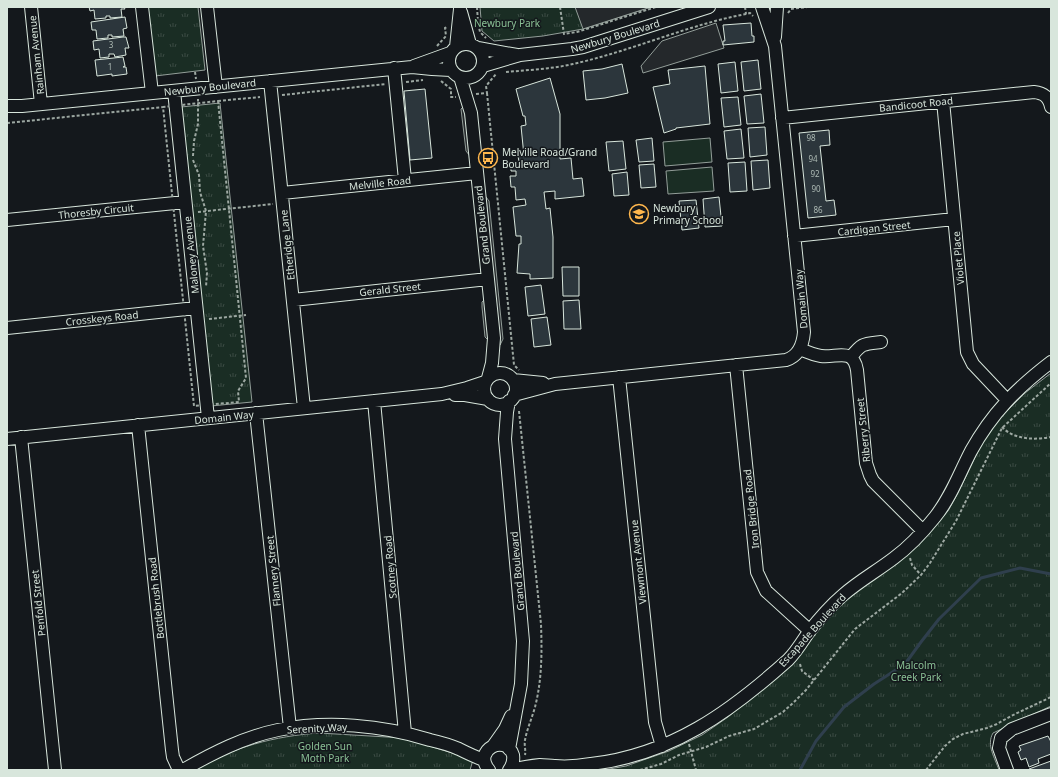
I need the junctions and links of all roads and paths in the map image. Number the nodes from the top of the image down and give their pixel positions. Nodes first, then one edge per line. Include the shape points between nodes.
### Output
1 (31, 7) edge
2 (142, 7) edge
3 (208, 7) edge
4 (477, 7) edge
5 (560, 7) edge
6 (656, 7) edge
7 (709, 7) edge
8 (744, 7) edge
9 (763, 7) edge
10 (772, 7) edge
11 (777, 7) edge
12 (807, 7) edge
13 (460, 8) edge
14 (794, 8) edge
15 (478, 22) dead end
16 (474, 46) junction
17 (775, 46) junction
18 (453, 50) junction
19 (520, 55) junction
20 (483, 66) junction
21 (412, 67) junction
22 (394, 68) junction
23 (195, 72) dead end
24 (504, 72) dead end
25 (455, 74) junction
26 (475, 76) junction
27 (425, 80) dead end
28 (270, 81) junction
29 (395, 83) junction
30 (216, 87) junction
31 (196, 88) junction
32 (174, 91) junction
33 (152, 93) junction
34 (487, 93) dead end
35 (272, 96) junction
36 (1050, 99) edge
37 (218, 101) junction
38 (943, 101) junction
39 (41, 104) junction
40 (198, 104) junction
41 (7, 106) edge
42 (169, 106) junction
43 (471, 113) junction
44 (782, 118) junction
45 (7, 123) edge
46 (477, 173) junction
47 (405, 180) junction
48 (280, 198) junction
49 (173, 203) junction
50 (186, 208) junction
51 (228, 209) junction
52 (206, 211) junction
53 (954, 219) junction
54 (7, 220) edge
55 (794, 236) junction
56 (488, 279) junction
57 (206, 289) dead end
58 (293, 300) junction
59 (184, 309) junction
60 (202, 310) junction
61 (246, 315) dead end
62 (239, 316) junction
63 (205, 321) junction
64 (7, 328) edge
65 (494, 338) junction
66 (881, 342) dead end
67 (800, 349) junction
68 (851, 357) junction
69 (1051, 362) edge
70 (736, 365) junction
71 (619, 377) junction
72 (515, 379) junction
73 (487, 380) junction
74 (1051, 383) edge
75 (555, 384) junction
76 (442, 394) junction
77 (217, 398) dead end
78 (1007, 400) junction
79 (374, 401) junction
80 (490, 401) junction
81 (514, 401) junction
82 (212, 404) junction
83 (304, 408) junction
84 (256, 413) junction
85 (208, 418) junction
86 (138, 425) junction
87 (1002, 428) junction
88 (1051, 436) edge
89 (21, 437) junction
90 (7, 439) edge
91 (505, 439) junction
92 (923, 531) junction
93 (906, 548) junction
94 (921, 575) junction
95 (810, 631) junction
96 (794, 654) junction
97 (814, 680) junction
98 (1051, 697) edge
99 (518, 703) junction
100 (1051, 714) edge
101 (290, 728) junction
102 (405, 733) junction
103 (524, 741) dead end
104 (662, 746) junction
105 (510, 751) junction
106 (692, 751) junction
107 (487, 760) edge
108 (540, 765) junction
109 (55, 770) edge
110 (179, 770) edge
111 (183, 770) edge
112 (509, 770) edge
113 (640, 770) edge
114 (696, 770) edge
115 (926, 770) edge
116 (1007, 770) edge

1 - 39 street, Rainham Avenue
2 - 33 street
3 - 30 street
4 - 15 path
5 - 6 path via 564,34
7 - 19 street, Newbury Boulevard via 583,47
8 - 24 path via 746,14 709,22 605,56 573,64
9 - 10 street
9 - 17 street, Domain Way
11 - 17 street, Domain Way
12 - 14 path
13 - 16 street
13 - 18 street
16 - 18 street via 460,44
16 - 19 street, Newbury Boulevard
16 - 20 street via 483,56
17 - 44 street, Domain Way
18 - 21 street, Newbury Boulevard
18 - 25 street via 449,64
19 - 20 street, Newbury Boulevard
20 - 26 street
21 - 22 street, Newbury Boulevard
21 - 25 street, Newbury Boulevard
22 - 28 street, Newbury Boulevard
22 - 29 street
23 - 31 path
25 - 26 street via 470,78
25 - 43 street, Grand Boulevard
26 - 43 street, Grand Boulevard
27 - 29 path
28 - 30 street, Newbury Boulevard
28 - 35 street, Etheridge Lane
29 - 35 path
29 - 47 street
30 - 31 street, Newbury Boulevard
31 - 32 street, Newbury Boulevard
31 - 40 path
32 - 33 street, Newbury Boulevard
32 - 42 street, Maloney Avenue
33 - 39 street, Newbury Boulevard
34 - 72 path via 514,366 523,373
35 - 37 path
35 - 48 street, Etheridge Lane
36 - 38 street, Bandicoot Road via 1034,92
37 - 40 path
37 - 51 path
38 - 44 street, Bandicoot Road
38 - 53 street, Violet Place
39 - 41 street, Newbury Boulevard
40 - 42 path
40 - 52 path via 193,157
42 - 45 path
42 - 49 path
42 - 50 street, Maloney Avenue
43 - 46 street, Grand Boulevard
44 - 55 street, Domain Way
46 - 47 street, Melville Road
46 - 56 street, Grand Boulevard
47 - 48 street, Melville Road
48 - 51 path
48 - 58 street, Etheridge Lane
49 - 50 street, Thoresby Circuit
49 - 54 street, Thoresby Circuit
49 - 59 path
50 - 52 path
50 - 60 street, Maloney Avenue
51 - 52 path
51 - 62 path
52 - 57 path via 203,246 207,273
53 - 55 street, Cardigan Street
53 - 78 street, Violet Place via 966,347 972,364
55 - 67 street, Domain Way via 804,332
56 - 58 street, Gerald Street
56 - 65 street, Grand Boulevard
58 - 83 street, Etheridge Lane
59 - 60 street, Crosskeys Road
59 - 64 street, Crosskeys Road
59 - 82 path via 194,406
60 - 63 street, Maloney Avenue
60 - 63 path
61 - 62 path
62 - 63 path
62 - 82 path via 245,381 238,392 239,402
63 - 82 street, Maloney Avenue
65 - 72 street, Grand Boulevard via 502,365
65 - 73 street, Grand Boulevard via 492,363
66 - 68 street via 863,344
67 - 68 street via 822,356
67 - 70 street via 792,358 786,360
68 - 92 street, Riberry Street via 857,370 866,463 870,475
69 - 78 street, Escapade Boulevard
70 - 71 street
70 - 95 street, Iron Bridge Road via 757,572 766,591
71 - 75 street
71 - 104 street, Viewmont Avenue via 655,722
72 - 73 street via 503,373 495,373
72 - 75 street
72 - 81 street
73 - 76 street, Domain Way
73 - 80 street via 484,391
74 - 87 path
75 - 81 street
76 - 79 street, Domain Way
76 - 80 street, Domain Way via 465,395
77 - 82 path
78 - 92 street, Escapade Boulevard via 977,441 941,510
79 - 83 street, Domain Way
79 - 102 street, Scotney Road
80 - 81 street via 501,405
80 - 91 street, Grand Boulevard
81 - 91 street, Grand Boulevard via 507,414
81 - 103 path via 542,648 535,707
82 - 85 street, Maloney Avenue
83 - 84 street, Domain Way
84 - 85 street, Domain Way
84 - 101 street, Flannery Street
85 - 86 street, Domain Way
86 - 89 street, Domain Way
86 - 110 street, Bottlebrush Road via 172,750
87 - 88 path via 1021,437
87 - 94 path via 956,521
89 - 90 street, Domain Way
89 - 109 street, Penfold Street
91 - 99 street, Grand Boulevard via 524,641
92 - 93 street, Escapade Boulevard
93 - 94 path via 912,565
93 - 95 street, Escapade Boulevard via 842,595
94 - 97 path via 855,629
95 - 96 street, Escapade Boulevard
96 - 97 path via 799,658 800,669
96 - 104 street, Escapade Boulevard via 726,711 705,725
97 - 106 path via 782,712 759,727
98 - 115 path via 992,726 953,739
99 - 105 street, Grand Boulevard
99 - 107 street, Grand Boulevard
100 - 116 street via 1012,729 1001,738 999,748
101 - 102 street, Serenity Way via 348,726
101 - 111 street, Serenity Way via 259,735 227,747
102 - 107 street, Serenity Way via 457,748
104 - 108 street, Escapade Boulevard via 604,762 567,766
105 - 107 street, Escapade Boulevard via 501,745
105 - 108 street, Escapade Boulevard
105 - 112 street, Grand Boulevard via 513,762
106 - 113 path via 657,766
106 - 114 path
108 - 112 street, Escapade Boulevard

